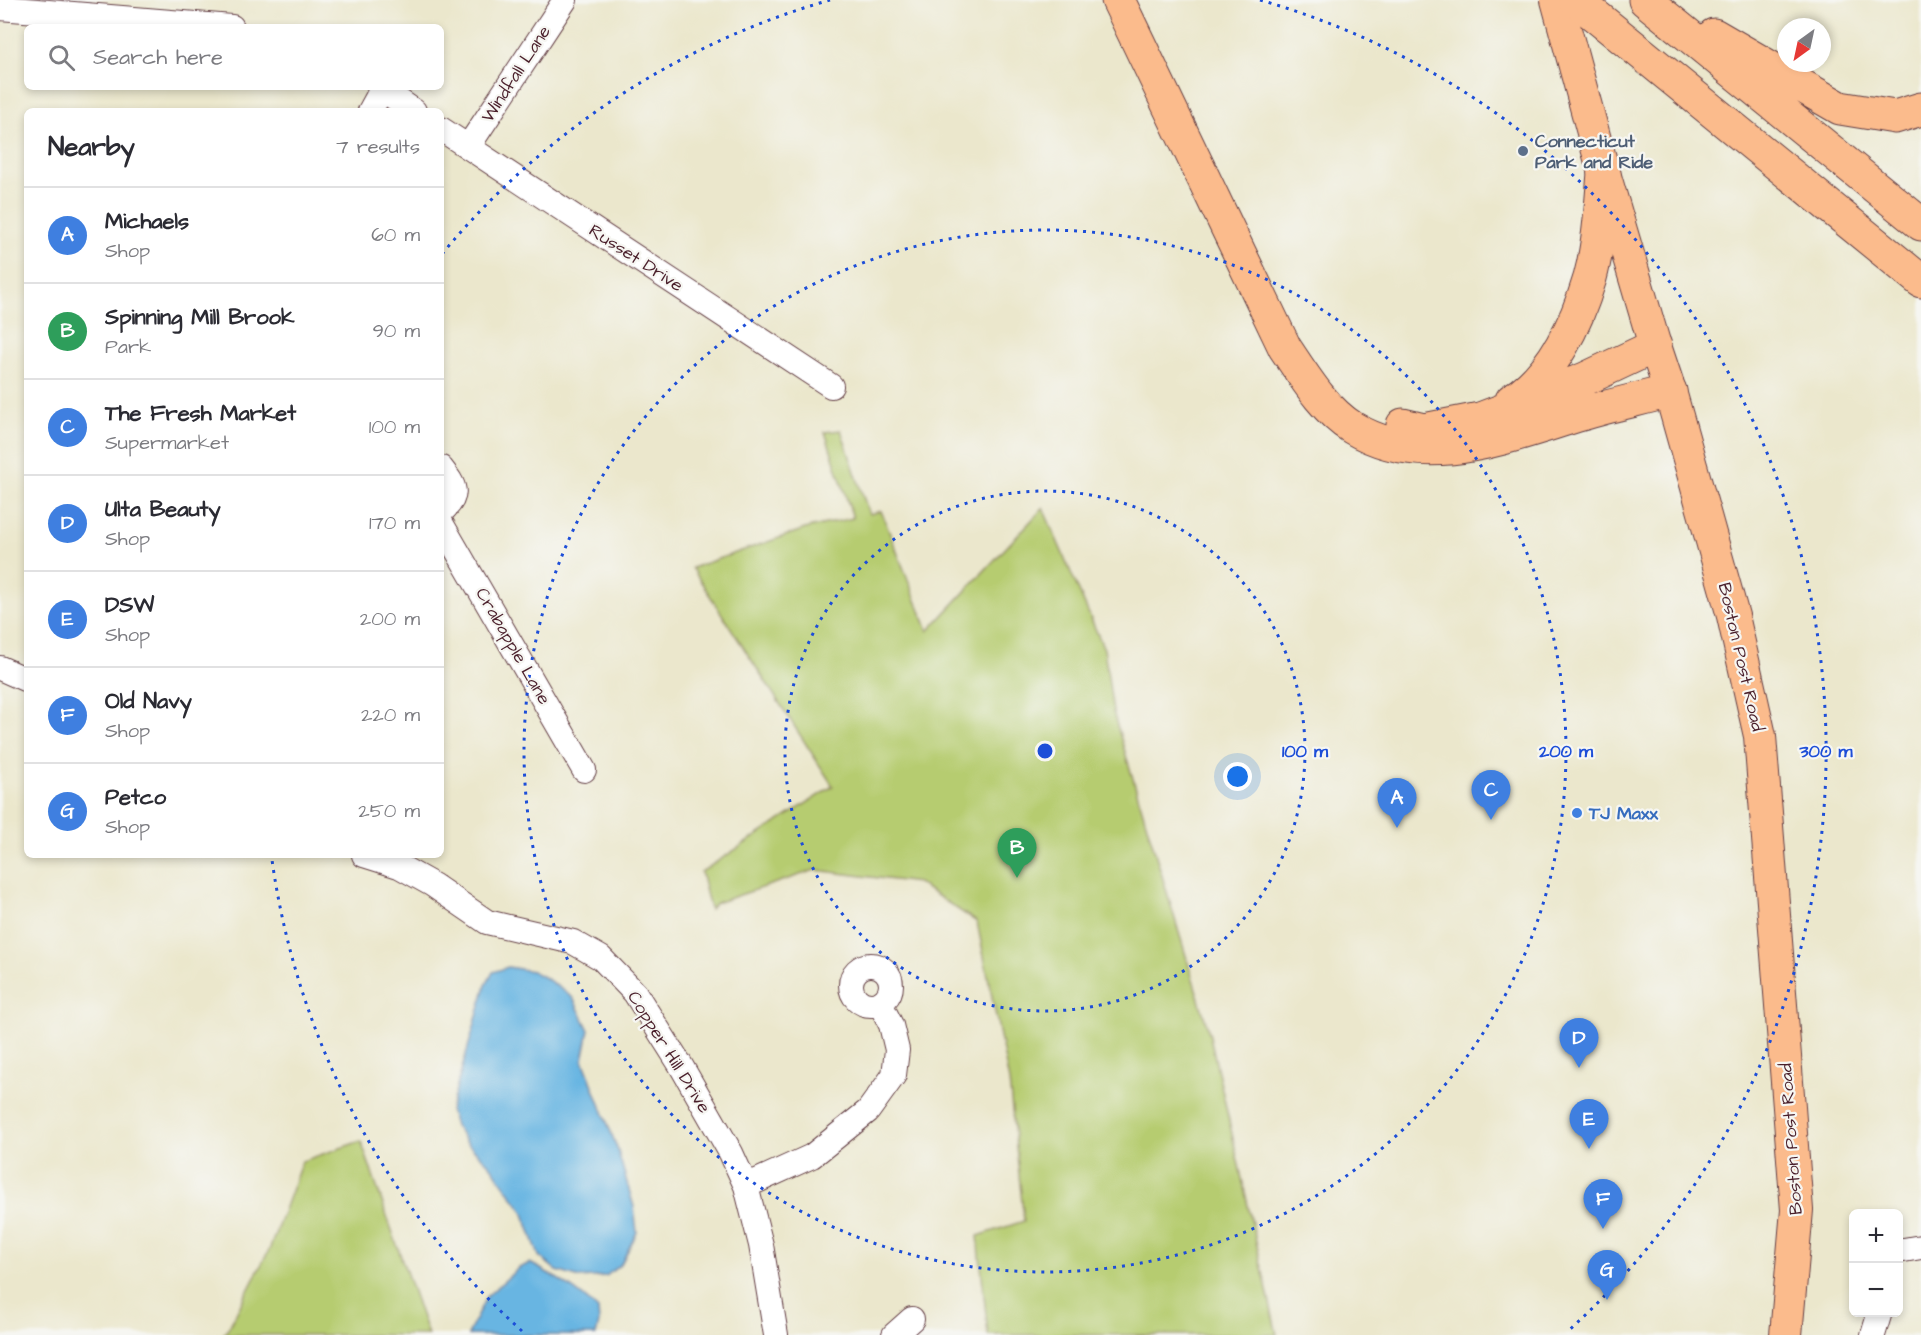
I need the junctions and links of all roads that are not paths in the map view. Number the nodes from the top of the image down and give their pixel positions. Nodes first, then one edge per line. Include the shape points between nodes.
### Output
1 (565, 0) edge
2 (1118, 0) edge
3 (1138, 0) edge
4 (1557, 0) edge
5 (1576, 0) edge
6 (1645, 0) edge
7 (1655, 0) edge
8 (0, 8) edge
9 (195, 24) edge
10 (379, 90) edge
11 (383, 90) edge
12 (371, 108) edge
13 (410, 108) edge
14 (1921, 109) edge
15 (444, 131) edge
16 (468, 147) junction
17 (1605, 173) junction
18 (1921, 224) edge
19 (1921, 280) edge
20 (1655, 346) junction
21 (831, 386) dead end
22 (1670, 391) junction
23 (1480, 419) junction
24 (444, 472) edge
25 (444, 509) edge
26 (444, 528) edge
27 (0, 668) edge
28 (24, 679) edge
29 (584, 770) dead end
30 (374, 858) edge
31 (880, 1003) dead end
32 (746, 1186) junction
33 (1921, 1247) edge
34 (1903, 1250) edge
35 (1878, 1317) edge
36 (912, 1319) dead end
37 (776, 1335) edge
38 (894, 1335) edge
39 (1786, 1335) edge
40 (1873, 1335) edge

1 - 16 street, Windfall Lane
2 - 22 highway via 1285,348 1317,396 1352,427 1394,446 1438,450 1481,445
3 - 23 highway via 1306,351 1335,392 1377,419 1424,430
4 - 17 main road, Boston Post Road
5 - 19 highway
6 - 18 highway
7 - 14 highway via 1840,108 1895,117
8 - 9 street
10 - 12 street
11 - 13 street
15 - 16 street, Russet Drive
16 - 21 street, Russet Drive
17 - 20 main road, Boston Post Road
17 - 23 highway via 1590,277 1572,326 1541,374 1521,394
20 - 22 main road, Boston Post Road
20 - 23 highway via 1586,380
22 - 39 main road, Boston Post Road via 1733,616 1760,736 1797,1210
24 - 25 street via 455,492
26 - 29 street, Crabapple Lane
27 - 28 street
30 - 32 street, Copper Hill Drive via 399,866 433,885 488,922 573,942 601,957 635,993 661,1034 731,1153
31 - 32 street via 897,1050 894,1075 868,1111 812,1156
32 - 37 street, Copper Hill Drive via 761,1245
33 - 34 street
35 - 40 street
36 - 38 street

